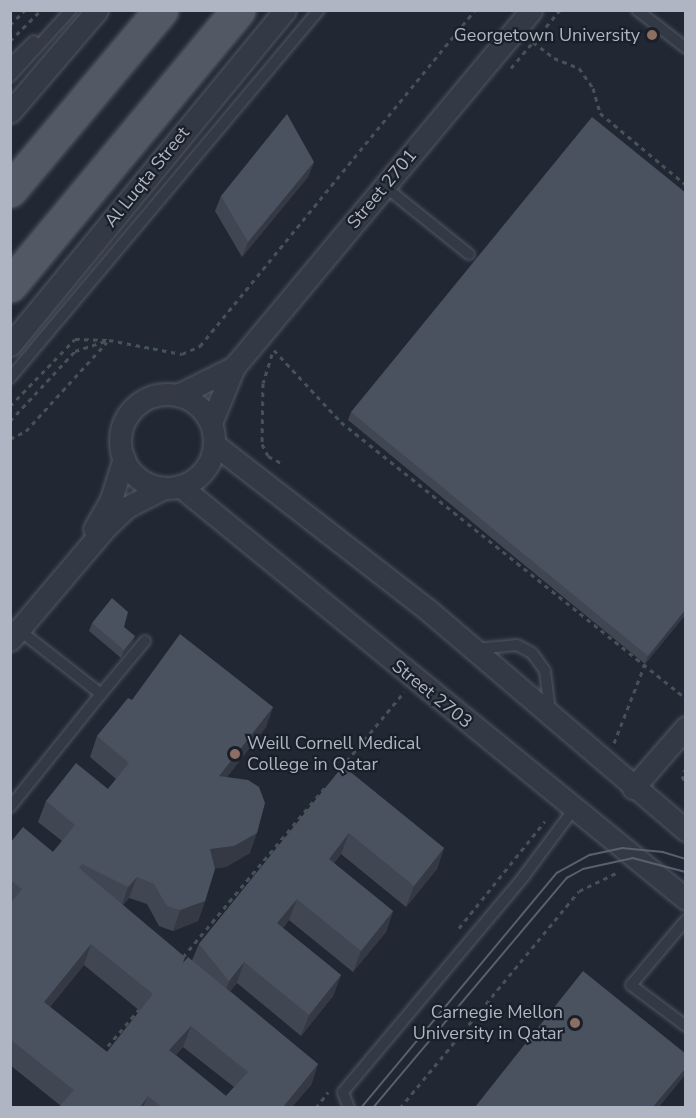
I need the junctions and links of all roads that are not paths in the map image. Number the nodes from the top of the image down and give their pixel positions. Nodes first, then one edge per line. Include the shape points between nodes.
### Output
1 (69, 10) edge
2 (97, 10) edge
3 (161, 10) edge
4 (238, 10) edge
5 (285, 10) edge
6 (319, 10) edge
7 (531, 10) edge
8 (637, 10) edge
9 (686, 48) edge
10 (10, 64) edge
11 (10, 77) edge
12 (10, 112) edge
13 (384, 186) junction
14 (10, 190) edge
15 (469, 254) dead end
16 (10, 285) edge
17 (10, 345) edge
18 (234, 367) junction
19 (10, 378) edge
20 (178, 395) junction
21 (211, 423) junction
22 (214, 444) junction
23 (123, 458) junction
24 (172, 487) junction
25 (72, 563) junction
26 (15, 635) edge
27 (144, 641) dead end
28 (472, 649) junction
29 (100, 694) junction
30 (550, 712) junction
31 (686, 727) edge
32 (633, 788) junction
33 (10, 807) edge
34 (573, 810) junction
35 (686, 830) edge
36 (686, 899) edge
37 (686, 920) edge
38 (686, 1026) edge
39 (349, 1107) edge

1 - 10 lane
1 - 11 lane
2 - 12 street
3 - 14 main road
4 - 16 main road, Al Luqta Street
5 - 17 street, Al Luqta Street
6 - 19 lane
7 - 13 street, Street 2701
8 - 9 lane
13 - 15 lane
13 - 18 street, Street 2701
18 - 20 street, Street 2701
18 - 21 street, Street 2701
20 - 21 street via 203,410
20 - 23 street via 150,398 128,416 122,429
21 - 22 street
22 - 24 street via 204,471
22 - 28 street via 418,602
23 - 24 street via 139,479
23 - 25 street via 111,499
24 - 25 street via 127,507
24 - 34 street, Street 2703
25 - 26 street
26 - 29 lane
27 - 29 lane
28 - 30 street
28 - 30 lane via 517,645 532,653 545,671
29 - 33 lane
30 - 32 street
31 - 32 street
32 - 35 street
34 - 36 street, Street 2703
34 - 39 lane via 525,876 343,1092
37 - 38 lane via 631,985

